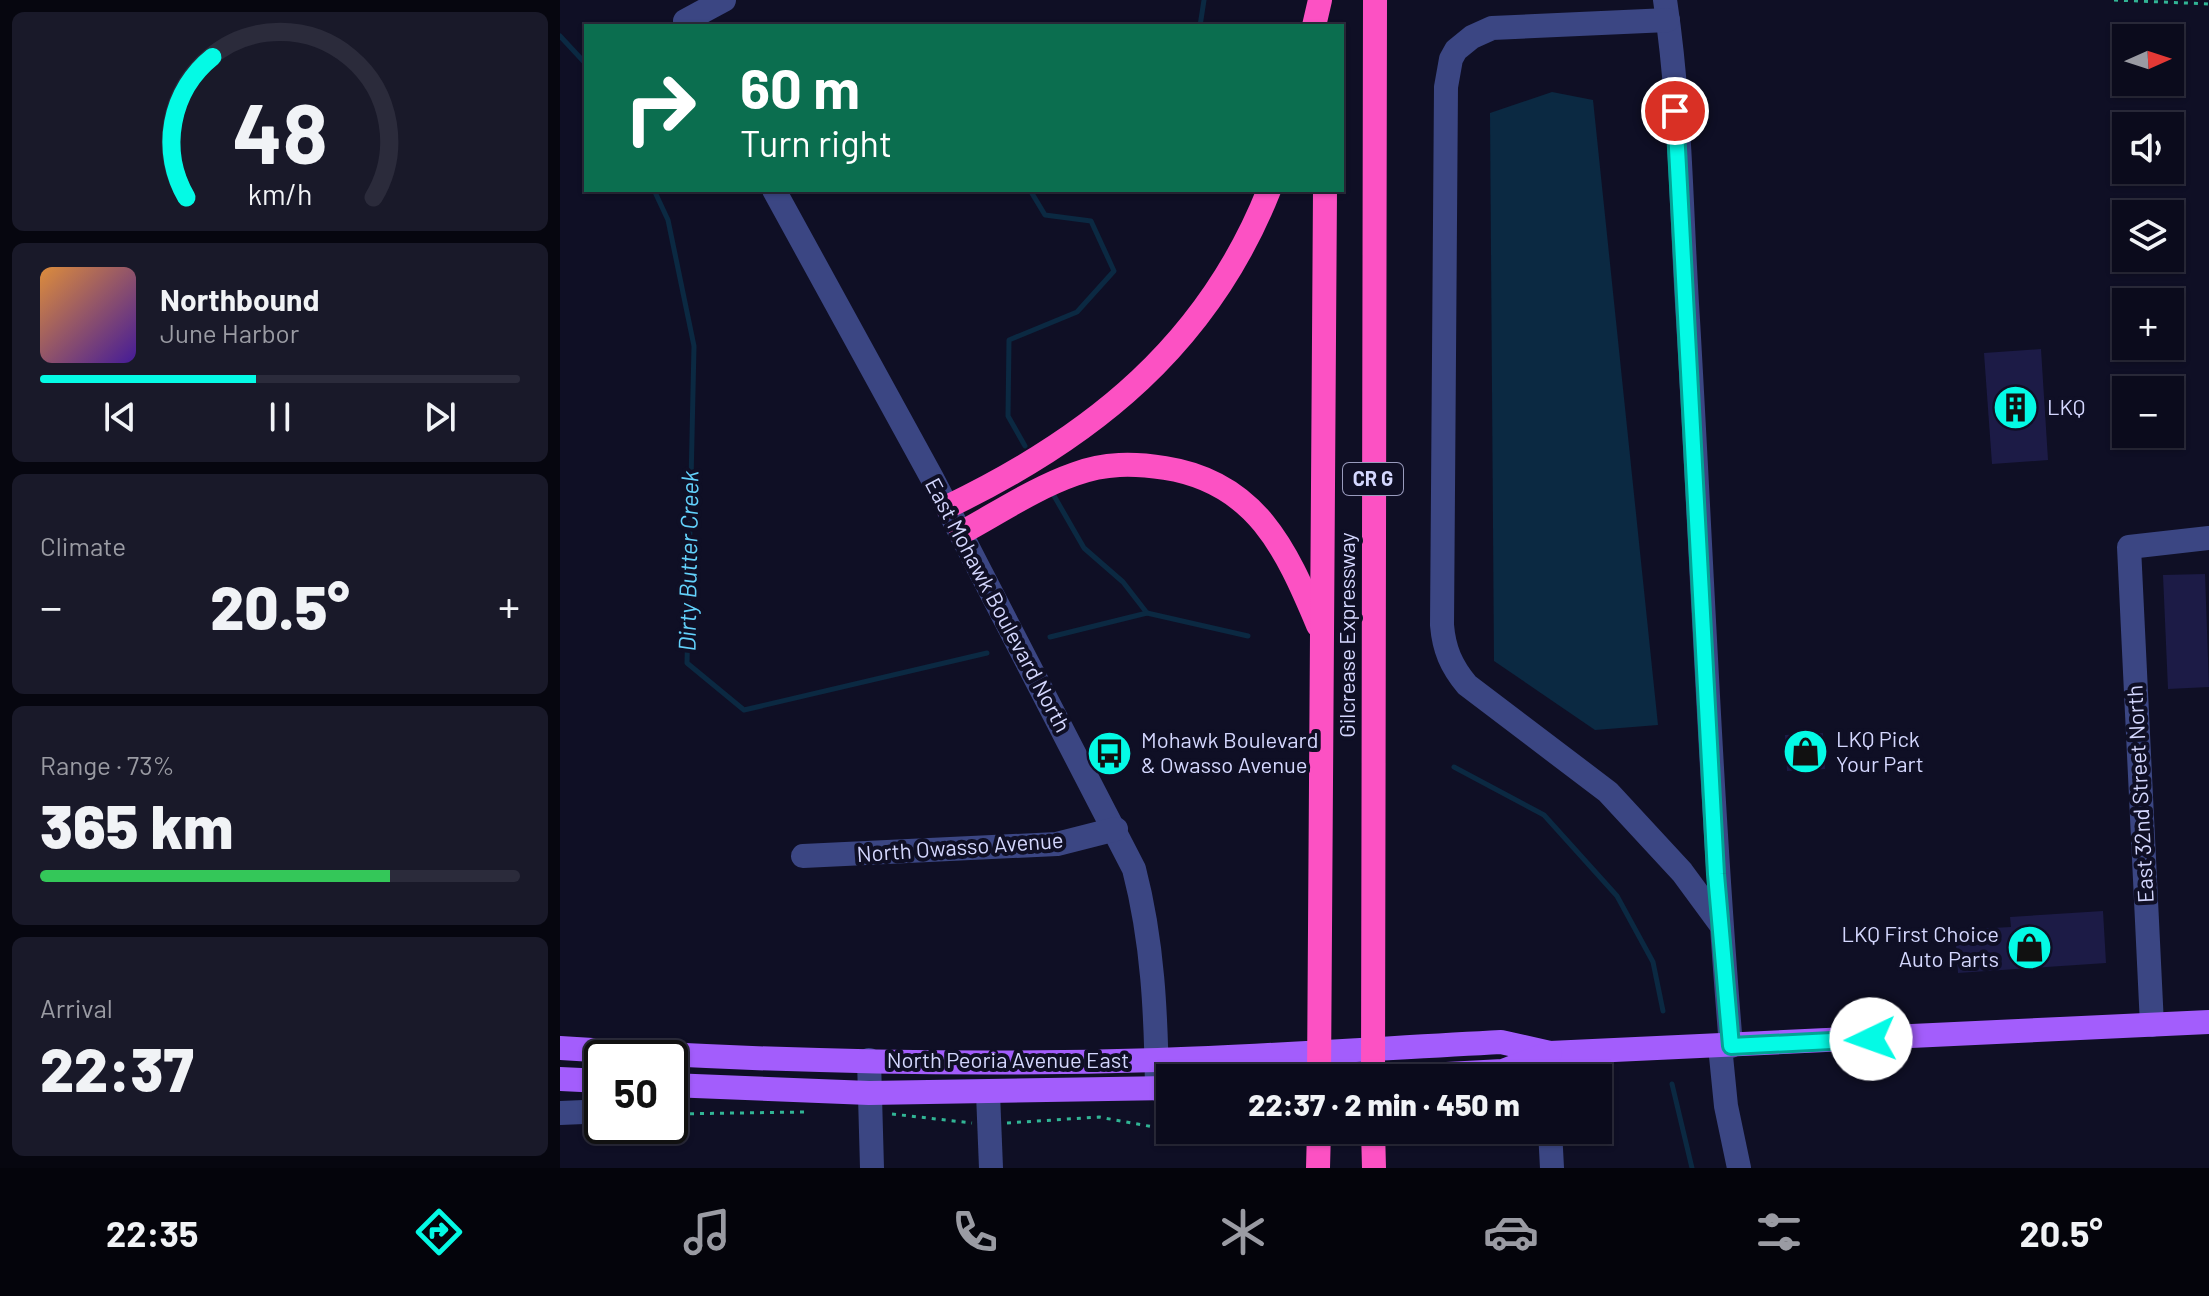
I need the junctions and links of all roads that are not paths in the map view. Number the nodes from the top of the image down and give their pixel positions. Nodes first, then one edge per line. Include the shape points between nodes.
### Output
1 (724, 0) edge
2 (1320, 0) edge
3 (1327, 0) edge
4 (1375, 0) edge
5 (1667, 10) edge
6 (682, 16) edge
7 (1314, 24) edge
8 (1326, 24) edge
9 (775, 192) edge
10 (1268, 192) edge
11 (1325, 192) edge
12 (947, 507) junction
13 (961, 533) junction
14 (2209, 538) edge
15 (1322, 635) junction
16 (1116, 829) junction
17 (803, 856) dead end
18 (1716, 874) junction
19 (1691, 883) junction
20 (1721, 925) junction
21 (2209, 1022) edge
22 (2152, 1025) junction
23 (1725, 1046) junction
24 (560, 1048) edge
25 (1550, 1053) junction
26 (869, 1060) junction
27 (1157, 1060) junction
28 (1158, 1064) edge
29 (1319, 1064) edge
30 (1372, 1064) edge
31 (1521, 1064) edge
32 (1550, 1064) edge
33 (560, 1079) edge
34 (584, 1080) edge
35 (688, 1086) edge
36 (1156, 1088) edge
37 (869, 1093) junction
38 (988, 1093) junction
39 (1319, 1144) edge
40 (1373, 1144) edge
41 (1551, 1144) edge
42 (872, 1168) edge
43 (991, 1168) edge
44 (1318, 1168) edge
45 (1374, 1168) edge
46 (1552, 1168) edge
47 (1739, 1168) edge

1 - 6 street
2 - 7 highway
3 - 8 highway
4 - 30 highway, Gilcrease Expressway / CR G
5 - 18 street
5 - 19 street via 1492,28 1463,43 1451,59 1446,87 1442,625 1447,655 1467,685 1584,770
9 - 12 street, East Mohawk Boulevard North
10 - 12 highway via 1232,270 1166,357 1072,435
11 - 15 highway, Gilcrease Expressway / CR G
12 - 13 street, East Mohawk Boulevard North
13 - 15 highway via 1033,493 1101,466 1128,463 1185,471 1211,481 1257,513 1292,562
13 - 16 street, East Mohawk Boulevard North
14 - 22 street, East 32nd Street North via 2129,547
15 - 29 highway, Gilcrease Expressway / CR G
16 - 17 street, North Owasso Avenue via 1057,844
16 - 27 street, East Mohawk Boulevard North via 1146,915
18 - 19 street via 1704,883
18 - 20 street
19 - 20 street
20 - 23 street
21 - 22 main road, North Peoria Avenue East
22 - 23 main road, North Peoria Avenue East
23 - 25 main road, North Peoria Avenue East
23 - 47 street via 1726,1106
24 - 26 main road, North Peoria Avenue East
25 - 27 main road, North Peoria Avenue East via 1501,1042
25 - 31 main road, North Peoria Avenue East
25 - 32 street
26 - 27 main road, North Peoria Avenue East
26 - 37 street
27 - 28 street, East Mohawk Boulevard North
33 - 34 main road
35 - 37 main road, North Peoria Avenue East
36 - 38 main road, North Peoria Avenue East
37 - 38 main road, North Peoria Avenue East
37 - 42 street
38 - 43 street
39 - 44 highway
40 - 45 highway
41 - 46 street

